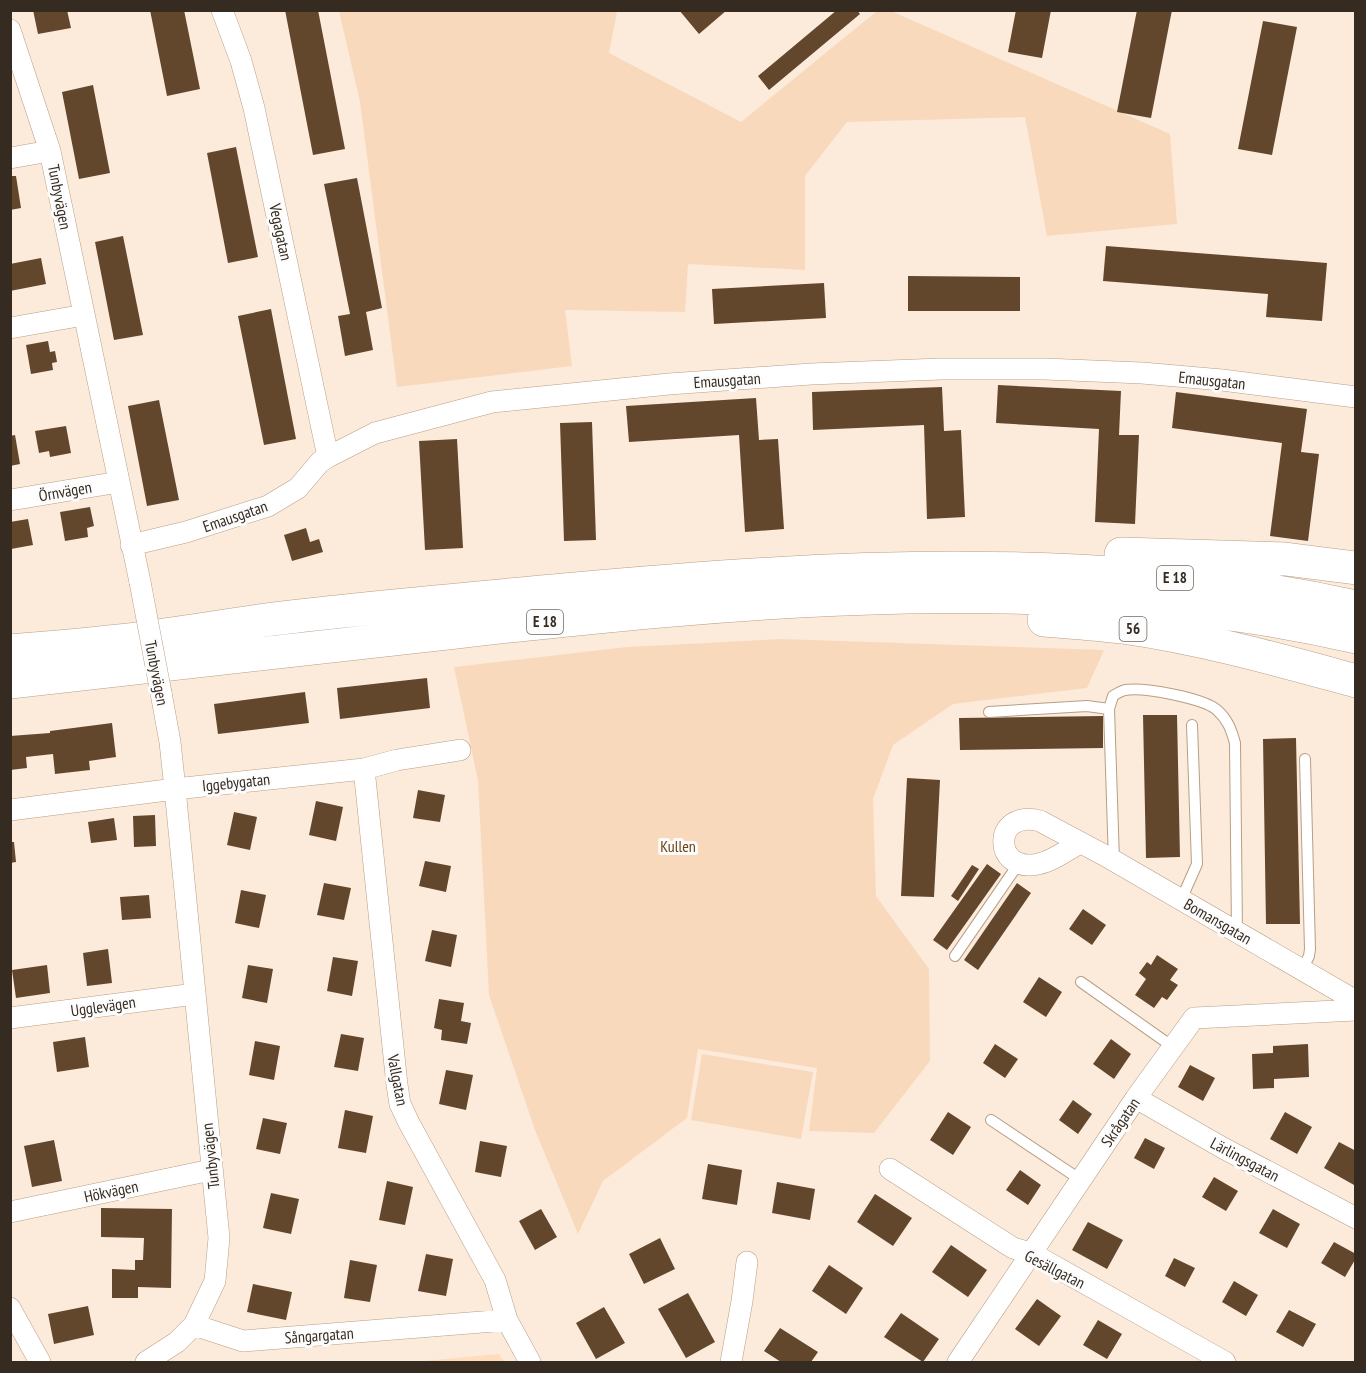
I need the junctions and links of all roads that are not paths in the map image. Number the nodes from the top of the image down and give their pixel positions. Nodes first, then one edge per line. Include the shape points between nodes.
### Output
1 (222, 10) edge
2 (10, 30) edge
3 (51, 151) junction
4 (10, 158) edge
5 (84, 315) junction
6 (10, 328) edge
7 (1356, 396) edge
8 (328, 457) junction
9 (119, 482) junction
10 (10, 500) edge
11 (131, 544) junction
12 (993, 568) junction
13 (1356, 568) edge
14 (910, 598) junction
15 (1356, 607) edge
16 (1356, 637) edge
17 (10, 651) edge
18 (1356, 681) edge
19 (10, 682) edge
20 (1109, 709) junction
21 (989, 712) dead end
22 (1192, 725) dead end
23 (460, 750) dead end
24 (1305, 759) dead end
25 (364, 769) junction
26 (175, 789) junction
27 (10, 810) edge
28 (1080, 843) junction
29 (1114, 861) junction
30 (1019, 863) junction
31 (1181, 900) junction
32 (1237, 933) junction
33 (955, 956) dead end
34 (1302, 970) junction
35 (1081, 982) dead end
36 (195, 994) junction
37 (1356, 1001) edge
38 (1356, 1010) edge
39 (10, 1018) edge
40 (1173, 1047) junction
41 (1136, 1098) junction
42 (991, 1120) dead end
43 (890, 1169) dead end
44 (211, 1170) junction
45 (1081, 1180) junction
46 (10, 1212) edge
47 (1356, 1218) edge
48 (1031, 1253) junction
49 (747, 1262) dead end
50 (10, 1308) edge
51 (507, 1320) junction
52 (194, 1325) junction
53 (40, 1362) edge
54 (146, 1362) edge
55 (530, 1362) edge
56 (731, 1362) edge
57 (958, 1362) edge
58 (1225, 1362) edge

1 - 8 street, Vegagatan via 254,108
2 - 3 street, Tunbyvägen
3 - 4 street
3 - 5 street, Tunbyvägen
5 - 6 street
5 - 9 street, Tunbyvägen
7 - 8 street, Emausgatan via 1222,380 1086,371 940,369 812,374 492,402 375,433
8 - 11 street, Emausgatan via 298,488 268,506 186,532
9 - 10 street, Örnvägen
9 - 11 street, Tunbyvägen
11 - 26 street, Tunbyvägen, bridge via 170,742
12 - 13 highway via 1009,553 1225,556
12 - 15 highway, E 18 via 1195,580
12 - 17 highway, E 18 via 833,570 663,581 275,619 118,641
14 - 16 highway, E 18 via 997,597 1171,607 1236,614
14 - 18 highway, 56 via 931,614 1122,627 1255,654
14 - 19 highway, E 18 via 714,607 564,620
20 - 21 lane via 1087,706
20 - 29 lane
20 - 32 lane via 1113,696 1124,690 1150,692 1198,700 1216,709 1230,724 1235,743
22 - 31 lane via 1197,864
23 - 25 street, Iggebygatan
24 - 34 lane via 1310,948
25 - 26 street, Iggebygatan
25 - 51 street, Vallgatan via 400,1104 495,1280
26 - 27 street, Iggebygatan
26 - 36 street, Tunbyvägen
28 - 29 street, Bomansgatan
28 - 30 street via 1038,864
28 - 30 street, Bomansgatan via 1040,821 1017,820 1003,840 1009,857
29 - 31 street, Bomansgatan
30 - 33 lane
31 - 32 street, Bomansgatan
32 - 34 street, Bomansgatan
34 - 37 street, Bomansgatan
35 - 40 lane
36 - 39 street, Ugglevägen
36 - 44 street, Tunbyvägen
38 - 40 street, Skrågatan via 1194,1018
40 - 41 street, Skrågatan
41 - 45 street, Skrågatan
41 - 47 street, Lärlingsgatan
42 - 45 lane
43 - 48 street, Gesällgatan via 1013,1248
44 - 46 street, Hökvägen
44 - 52 street, Tunbyvägen via 219,1238 215,1281
45 - 48 street, Skrågatan
48 - 57 street, Skrågatan
48 - 58 street, Gesällgatan
49 - 56 street
50 - 53 street
51 - 52 street, Sångargatan via 243,1341
51 - 55 street, Vallgatan
52 - 54 street via 177,1342

